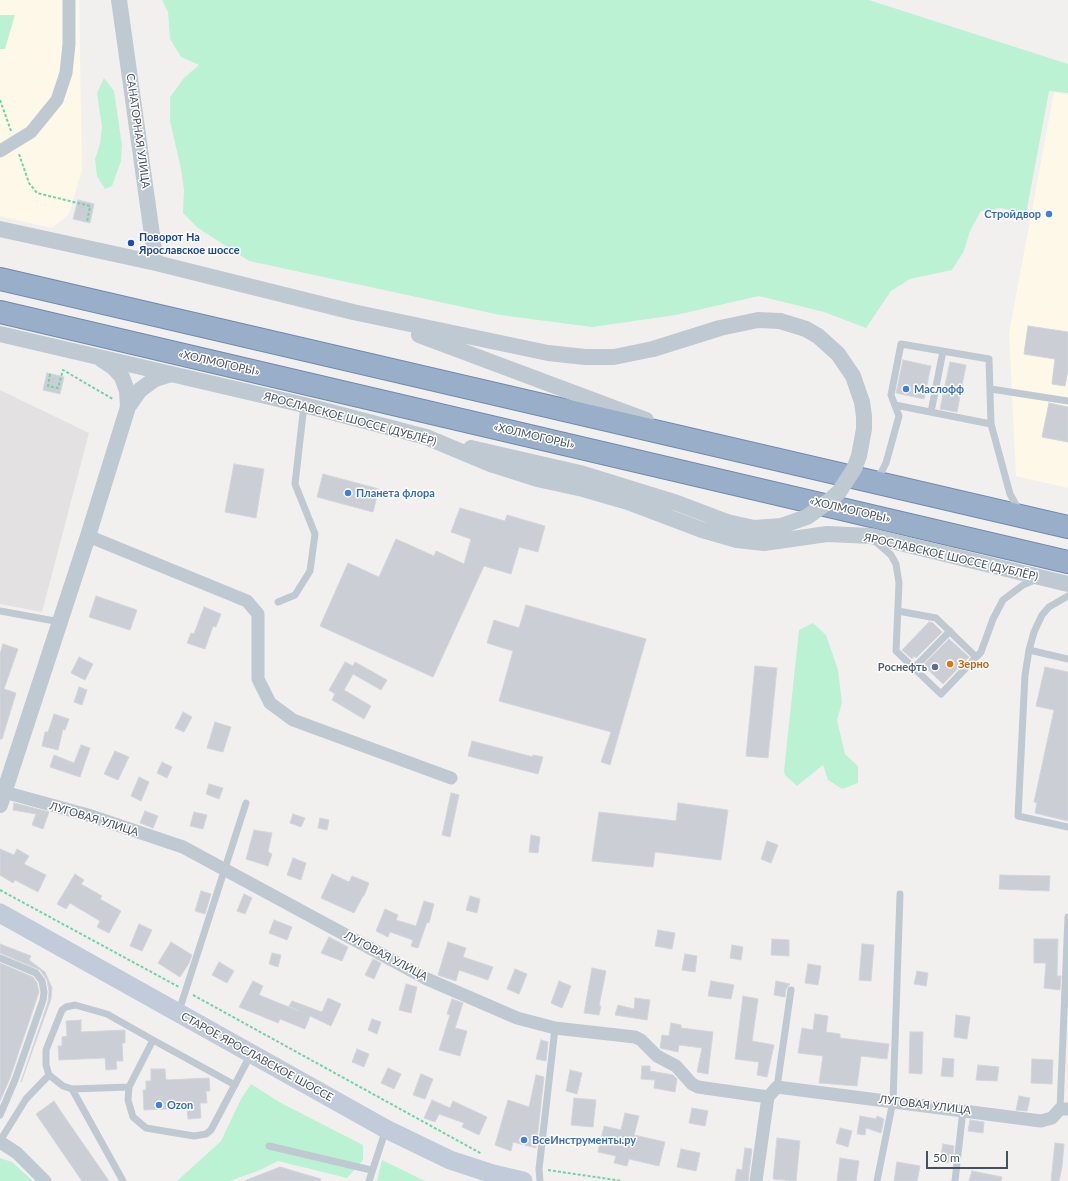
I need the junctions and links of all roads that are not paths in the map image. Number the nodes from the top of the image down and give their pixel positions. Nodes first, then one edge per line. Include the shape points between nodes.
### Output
1 (69, 0) edge
2 (119, 0) edge
3 (0, 151) edge
4 (0, 229) edge
5 (156, 263) junction
6 (0, 278) edge
7 (0, 312) edge
8 (353, 312) junction
9 (0, 334) edge
10 (943, 351) junction
11 (98, 356) junction
12 (171, 374) junction
13 (991, 389) junction
14 (1068, 401) edge
15 (122, 405) junction
16 (304, 405) junction
17 (895, 405) junction
18 (931, 412) junction
19 (991, 424) junction
20 (426, 437) junction
21 (717, 446) junction
22 (864, 480) junction
23 (1027, 517) junction
24 (1068, 528) edge
25 (88, 536) junction
26 (871, 536) junction
27 (1068, 562) edge
28 (1040, 578) junction
29 (1068, 584) edge
30 (1068, 596) edge
31 (278, 602) dead end
32 (0, 611) edge
33 (898, 611) junction
34 (60, 622) junction
35 (950, 631) junction
36 (1029, 650) junction
37 (976, 657) junction
38 (1068, 659) edge
39 (914, 668) junction
40 (450, 778) dead end
41 (2, 798) edge
42 (246, 803) dead end
43 (1068, 827) edge
44 (224, 869) junction
45 (900, 894) dead end
46 (0, 913) edge
47 (1068, 917) edge
48 (0, 958) edge
49 (791, 990) dead end
50 (179, 1013) junction
51 (556, 1028) junction
52 (153, 1040) junction
53 (252, 1054) junction
54 (49, 1075) junction
55 (235, 1085) junction
56 (129, 1087) junction
57 (777, 1087) junction
58 (72, 1089) junction
59 (768, 1097) junction
60 (893, 1101) junction
61 (1064, 1109) edge
62 (963, 1110) junction
63 (0, 1116) edge
64 (386, 1129) junction
65 (0, 1142) edge
66 (269, 1146) dead end
67 (371, 1170) junction
68 (45, 1181) edge
69 (123, 1181) edge
70 (369, 1181) edge
71 (523, 1181) edge
72 (540, 1181) edge
73 (756, 1181) edge
74 (877, 1181) edge
75 (955, 1181) edge

1 - 3 street via 70,44 66,74 57,100 31,132
2 - 5 street, САНАТОРНАЯ УЛИЦА
4 - 5 street
5 - 8 street
6 - 21 highway
7 - 27 highway, «ХОЛМОГОРЫ»
8 - 20 street, bridge via 548,353 585,357 614,356 653,349 720,328 758,320 780,320 818,336 838,354 850,370 859,389 864,416 859,456 851,475 839,492 807,517 781,526 768,527 747,527 727,522 677,503 580,473
8 - 21 street
9 - 11 street, ЯРОСЛАВСКОЕ ШОССЕ (ДУБЛЁР)
10 - 13 lane via 989,359
10 - 17 lane via 901,344 891,395
10 - 18 lane
11 - 12 street, ЯРОСЛАВСКОЕ ШОССЕ (ДУБЛЁР)
11 - 15 street via 114,366 122,377 127,391
12 - 15 street via 155,379
12 - 16 street, ЯРОСЛАВСКОЕ ШОССЕ (ДУБЛЁР)
13 - 14 lane
13 - 19 lane
15 - 25 street
16 - 20 street, ЯРОСЛАВСКОЕ ШОССЕ (ДУБЛЁР)
16 - 31 lane via 295,484 315,534 310,571 295,595
17 - 18 lane
17 - 22 lane via 899,416 886,463 878,475
18 - 19 lane
19 - 23 lane via 1010,494 1017,508
20 - 26 street, ЯРОСЛАВСКОЕ ШОССЕ (ДУБЛЁР) via 493,465 628,502 702,530 737,540 764,543 827,534
21 - 22 highway
22 - 23 highway
23 - 24 highway
25 - 34 street
25 - 40 street via 248,601 258,614 258,679 270,703 293,720
26 - 28 street, ЯРОСЛАВСКОЕ ШОССЕ (ДУБЛЁР)
26 - 33 lane via 891,555 896,564 899,583
28 - 29 street, ЯРОСЛАВСКОЕ ШОССЕ (ДУБЛЁР)
28 - 37 lane via 1023,584 1002,600 981,652
30 - 36 lane via 1049,607 1040,619
32 - 34 lane
33 - 35 lane via 936,618
33 - 39 lane via 896,651
34 - 41 street
35 - 37 lane
35 - 39 lane
36 - 38 lane
36 - 43 lane via 1025,675 1018,816
37 - 39 lane via 941,694
41 - 44 street, ЛУГОВАЯ УЛИЦА via 88,816 183,847
42 - 44 lane
44 - 50 lane
44 - 51 street, ЛУГОВАЯ УЛИЦА via 427,978 517,1018
45 - 60 lane
46 - 50 main road, СТАРОЕ ЯРОСЛАВСКОЕ ШОССЕ
47 - 61 lane
48 - 63 lane via 36,973 42,981 44,992 15,1080
49 - 57 lane
50 - 53 main road, СТАРОЕ ЯРОСЛАВСКОЕ ШОССЕ
51 - 59 street, ЛУГОВАЯ УЛИЦА via 635,1037 657,1056 676,1066 698,1087
51 - 72 lane via 539,1169
52 - 54 lane via 113,1017 70,1005 62,1010 46,1050
52 - 55 lane
52 - 56 lane
53 - 55 lane
53 - 64 main road, СТАРОЕ ЯРОСЛАВСКОЕ ШОССЕ
54 - 58 lane via 63,1086
54 - 65 lane via 26,1098
55 - 56 lane via 211,1130 201,1136 146,1128 133,1117 128,1100
56 - 58 lane
57 - 59 street
57 - 60 street, ЛУГОВАЯ УЛИЦА
58 - 69 lane
59 - 73 street
60 - 62 street, ЛУГОВАЯ УЛИЦА
60 - 74 lane
61 - 62 street, ЛУГОВАЯ УЛИЦА via 1047,1120
62 - 75 lane
64 - 67 lane
64 - 71 main road, СТАРОЕ ЯРОСЛАВСКОЕ ШОССЕ via 450,1160
65 - 68 street via 17,1153
66 - 67 lane
67 - 70 lane

